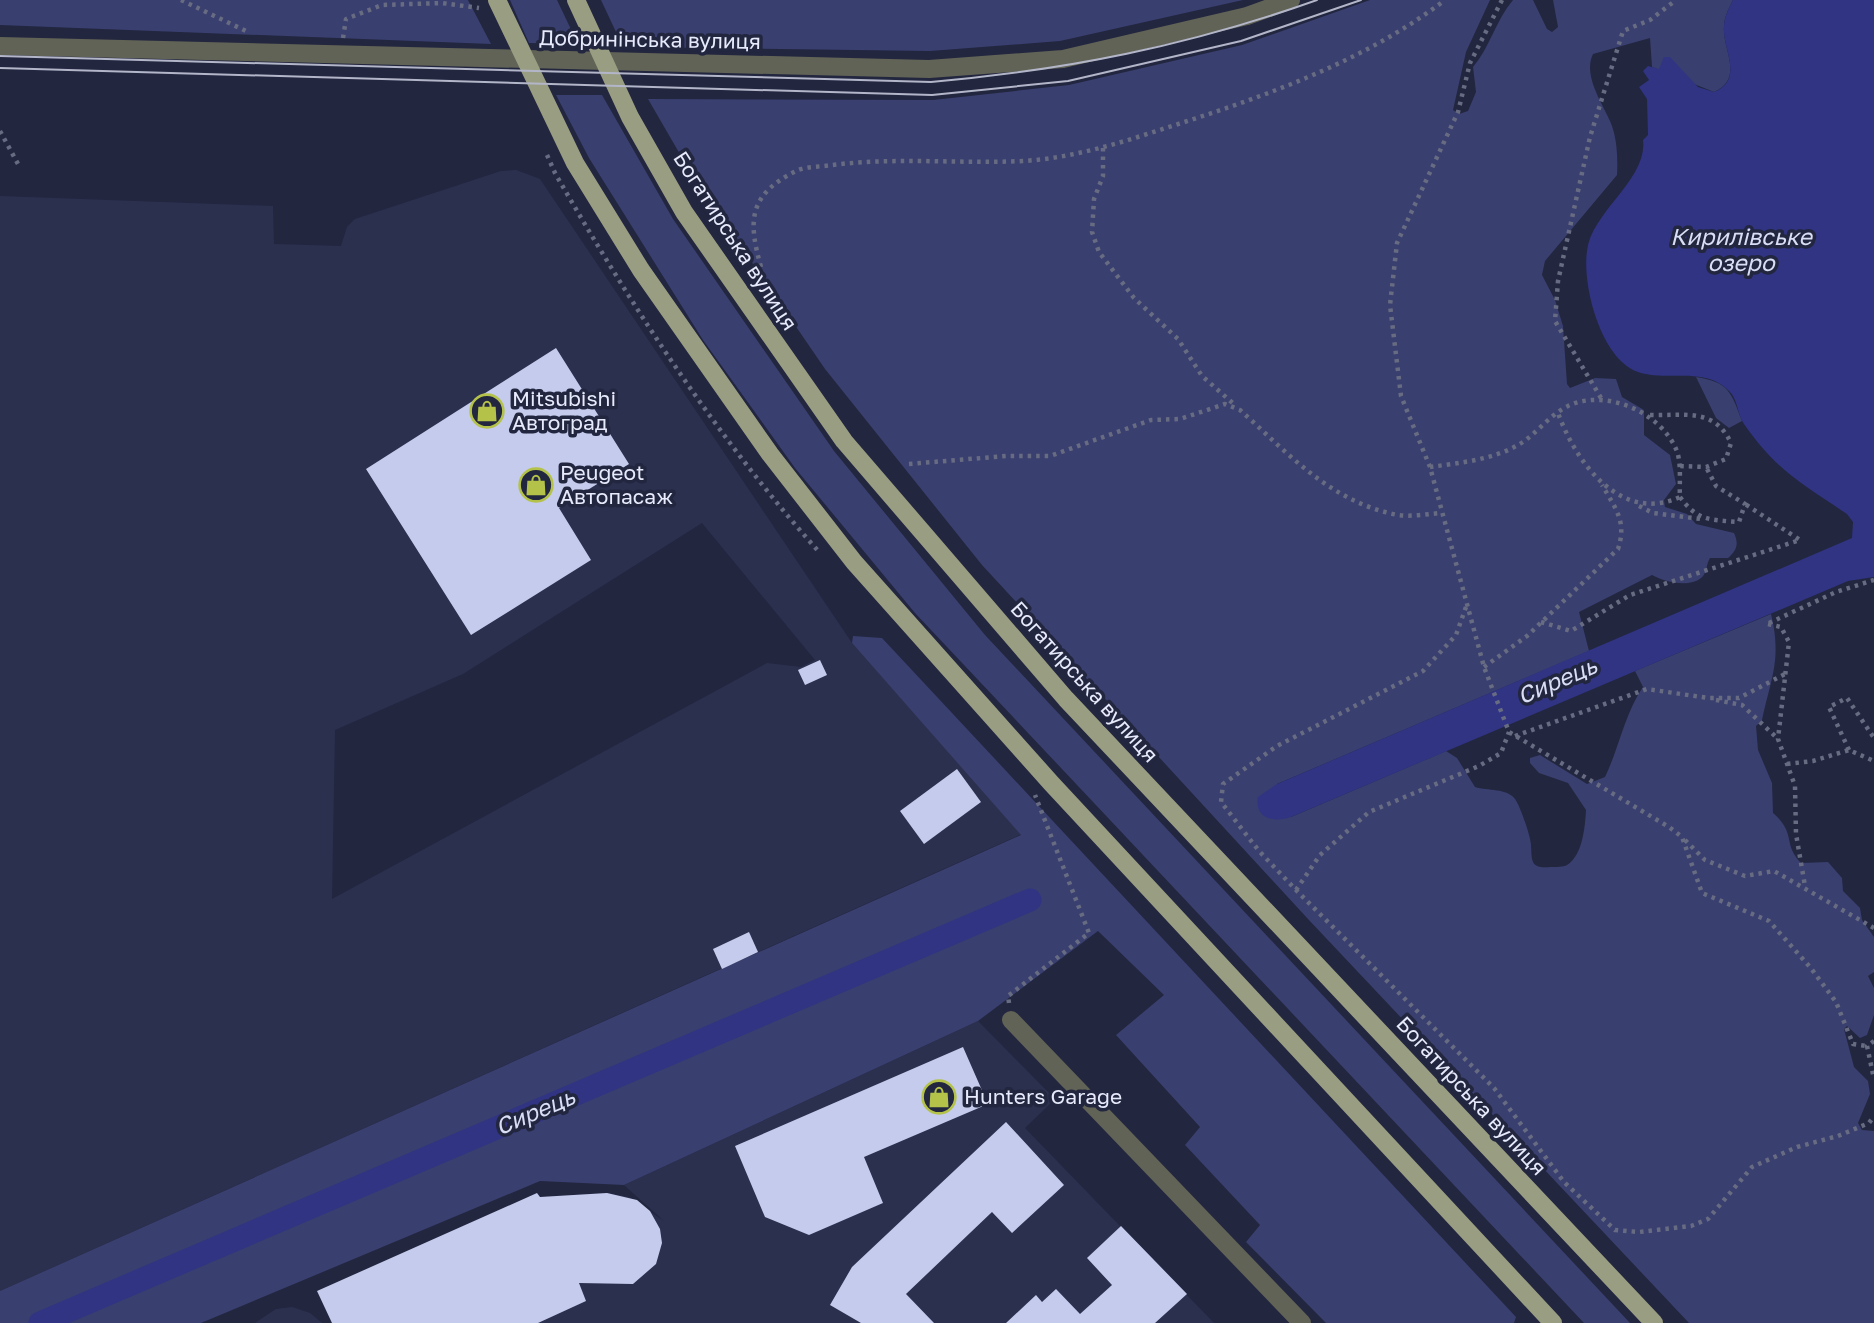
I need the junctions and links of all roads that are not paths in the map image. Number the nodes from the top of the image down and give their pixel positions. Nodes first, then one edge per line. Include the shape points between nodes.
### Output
1 (497, 0) edge
2 (576, 0) edge
3 (1291, 0) edge
4 (0, 46) edge
5 (1011, 1020) road end
6 (1546, 1321) edge
7 (1302, 1323) edge
8 (1654, 1323) edge

1 - 6 main road via 575,163 641,270 770,454 854,562
2 - 8 main road, Богатирська вулиця via 630,117 684,212 844,441 1066,699
3 - 4 street, Добринінська вулиця via 1247,16 1063,59 929,69
5 - 7 street

